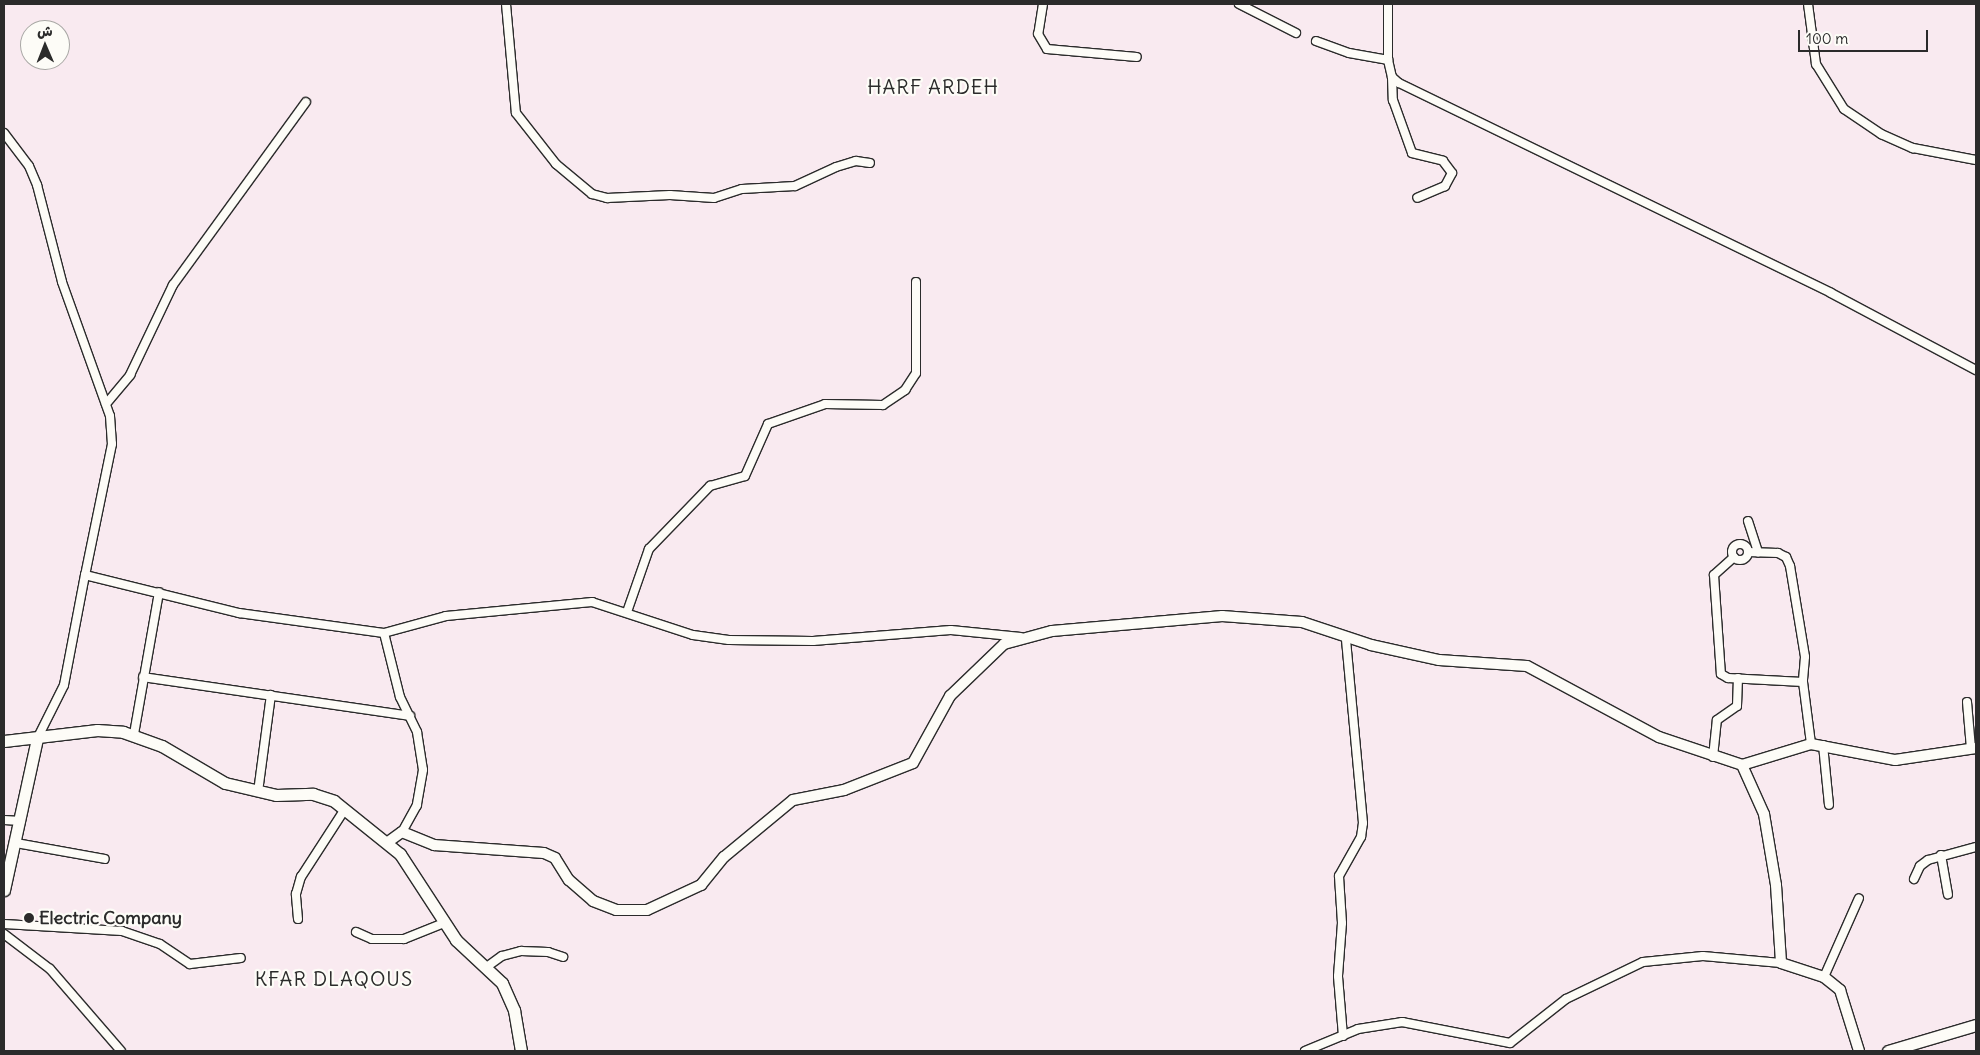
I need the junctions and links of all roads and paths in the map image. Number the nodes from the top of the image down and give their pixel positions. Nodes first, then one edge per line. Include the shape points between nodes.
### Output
1 (506, 4) edge
2 (1043, 4) edge
3 (1239, 4) edge
4 (1388, 4) edge
5 (1808, 4) edge
6 (1296, 33) dead end
7 (1316, 41) dead end
8 (1137, 57) dead end
9 (1388, 60) junction
10 (1392, 77) junction
11 (306, 102) dead end
12 (4, 133) edge
13 (1976, 160) edge
14 (870, 163) dead end
15 (1417, 198) dead end
16 (916, 282) dead end
17 (1976, 370) edge
18 (106, 404) junction
19 (1748, 521) dead end
20 (1748, 552) junction
21 (1758, 552) junction
22 (1734, 557) junction
23 (85, 575) junction
24 (159, 592) junction
25 (627, 612) junction
26 (384, 633) junction
27 (1021, 637) junction
28 (1346, 638) junction
29 (143, 677) junction
30 (1738, 678) junction
31 (1803, 682) junction
32 (271, 695) junction
33 (1967, 702) dead end
34 (410, 716) junction
35 (134, 734) junction
36 (37, 739) junction
37 (4, 741) edge
38 (1811, 744) junction
39 (1823, 745) junction
40 (1974, 749) edge
41 (1713, 757) junction
42 (1742, 765) junction
43 (258, 792) junction
44 (1829, 805) dead end
45 (345, 809) junction
46 (4, 820) edge
47 (21, 821) junction
48 (402, 832) junction
49 (16, 842) junction
50 (388, 842) junction
51 (1976, 847) edge
52 (1941, 855) junction
53 (105, 858) dead end
54 (1914, 879) dead end
55 (4, 890) edge
56 (1948, 894) dead end
57 (1859, 898) dead end
58 (298, 919) dead end
59 (444, 923) junction
60 (4, 924) edge
61 (356, 932) dead end
62 (4, 934) edge
63 (563, 957) dead end
64 (241, 958) dead end
65 (1781, 963) junction
66 (488, 966) junction
67 (1824, 977) junction
68 (1976, 1025) edge
69 (1343, 1036) junction
70 (121, 1051) edge
71 (521, 1051) edge
72 (1306, 1051) edge
73 (1859, 1051) edge
74 (1888, 1051) edge

1 - 14 street via 516,114 556,164 592,194 607,198 670,195 714,198 742,189 795,186 836,166 856,161
2 - 8 street via 1038,34 1047,48
3 - 6 street
4 - 9 street
5 - 13 street via 1816,64 1844,108 1881,134 1913,148
7 - 9 street via 1349,53
9 - 10 street
10 - 15 street via 1393,100 1412,153 1443,161 1452,173 1445,186
10 - 17 street via 1592,180 1831,293
11 - 18 street via 173,285 130,375
12 - 18 street via 29,166 62,282
16 - 25 street via 916,372 906,390 883,405 825,404 774,420 764,429 745,476 710,486 649,548
18 - 23 street via 112,444
19 - 21 street
20 - 21 street
20 - 22 street via 1743,559
20 - 22 street via 1743,544 1737,544 1732,549
21 - 31 street via 1778,553 1786,557 1790,566 1806,656
22 - 30 street via 1714,574 1719,668 1724,677
23 - 24 street
23 - 36 street via 64,686
24 - 26 street via 239,613
24 - 29 street
25 - 26 street via 605,604 577,602 440,617
25 - 27 street via 693,635 729,640 813,640 951,630
26 - 34 street via 400,697
27 - 28 street via 1072,629 1235,615 1302,622
27 - 48 street via 996,650 950,696 913,763 844,790 793,800 724,857 700,885 659,906 631,911 598,904 584,896 555,858 544,853 434,846
28 - 41 street via 1438,660 1527,666 1643,729
28 - 69 street via 1363,823 1361,837 1339,876 1342,922 1338,976
29 - 32 street
29 - 35 street
30 - 31 street
30 - 41 street via 1737,706 1717,720
31 - 38 street
32 - 34 street
32 - 43 street
33 - 40 street
34 - 48 street via 418,739 423,783 417,805
35 - 36 main road via 97,730
35 - 43 main road via 162,746 214,779
36 - 37 main road
36 - 47 main road
38 - 39 street
38 - 42 street
39 - 40 street via 1895,760
39 - 44 street
41 - 42 street
42 - 65 street via 1764,814 1776,885
43 - 45 main road via 313,794
45 - 50 main road
45 - 58 street via 301,877 296,894
46 - 47 street
47 - 49 main road
48 - 50 street
49 - 53 street
49 - 55 main road
50 - 59 main road via 409,865
51 - 52 street
52 - 54 street via 1920,866
52 - 56 street
57 - 67 street
59 - 61 street via 404,939 372,939
59 - 66 main road via 466,951
60 - 64 street via 122,931 160,944 190,964
62 - 70 street via 50,969
63 - 66 street via 548,952 520,952 502,956
65 - 67 street
65 - 69 street via 1703,956 1643,962 1566,999 1510,1043 1411,1022 1369,1027
66 - 71 main road via 508,993
67 - 73 street via 1840,990
68 - 74 main road
69 - 72 street

